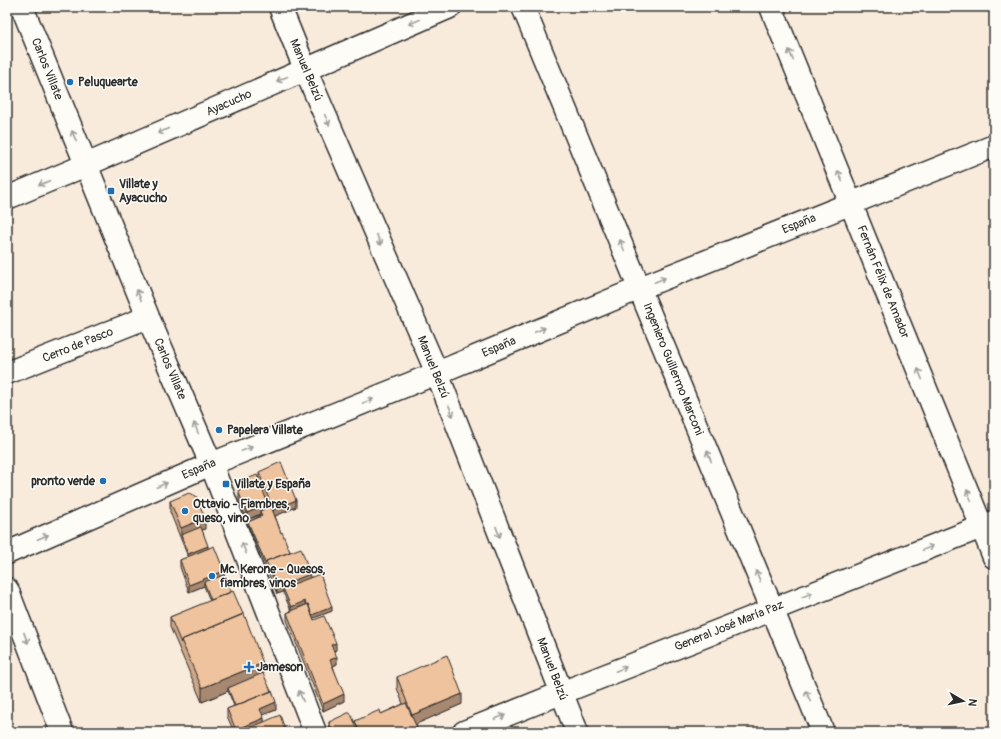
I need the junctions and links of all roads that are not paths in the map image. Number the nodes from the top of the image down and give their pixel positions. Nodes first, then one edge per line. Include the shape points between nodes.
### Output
1 (22, 7) edge
2 (280, 7) edge
3 (450, 7) edge
4 (523, 7) edge
5 (771, 7) edge
6 (305, 69) junction
7 (994, 146) edge
8 (86, 165) junction
9 (7, 198) edge
10 (851, 203) junction
11 (640, 288) junction
12 (148, 316) junction
13 (7, 373) edge
14 (437, 373) junction
15 (211, 464) junction
16 (988, 524) edge
17 (7, 552) edge
18 (994, 557) edge
19 (7, 589) edge
20 (772, 609) junction
21 (561, 693) junction
22 (62, 732) edge
23 (315, 732) edge
24 (464, 732) edge
25 (577, 732) edge
26 (823, 732) edge

8 -> 1 street, Carlos Villate
2 - 6 street, Manuel Belzú
3 -> 6 street, Ayacucho
11 -> 4 street, Ingeniero Guillermo Marconi
10 -> 5 street, Fernán Félix de Amador
6 -> 8 street, Ayacucho
6 -> 14 street, Manuel Belzú
7 - 10 street, España
8 -> 9 street, Ayacucho
12 -> 8 street, Carlos Villate
11 -> 10 street, España
16 -> 10 street, Fernán Félix de Amador
14 -> 11 street, España
20 -> 11 street, Ingeniero Guillermo Marconi
12 - 13 street, Cerro de Pasco
15 -> 12 street, Carlos Villate
15 -> 14 street, España
14 -> 21 street, Manuel Belzú
17 -> 15 street, España
23 -> 15 street, Carlos Villate
16 - 18 street, Fernán Félix de Amador
20 -> 16 street, General José María Paz
19 -> 22 street
21 -> 20 street, General José María Paz
26 -> 20 street, Ingeniero Guillermo Marconi
24 -> 21 street, General José María Paz
21 - 25 street, Manuel Belzú

